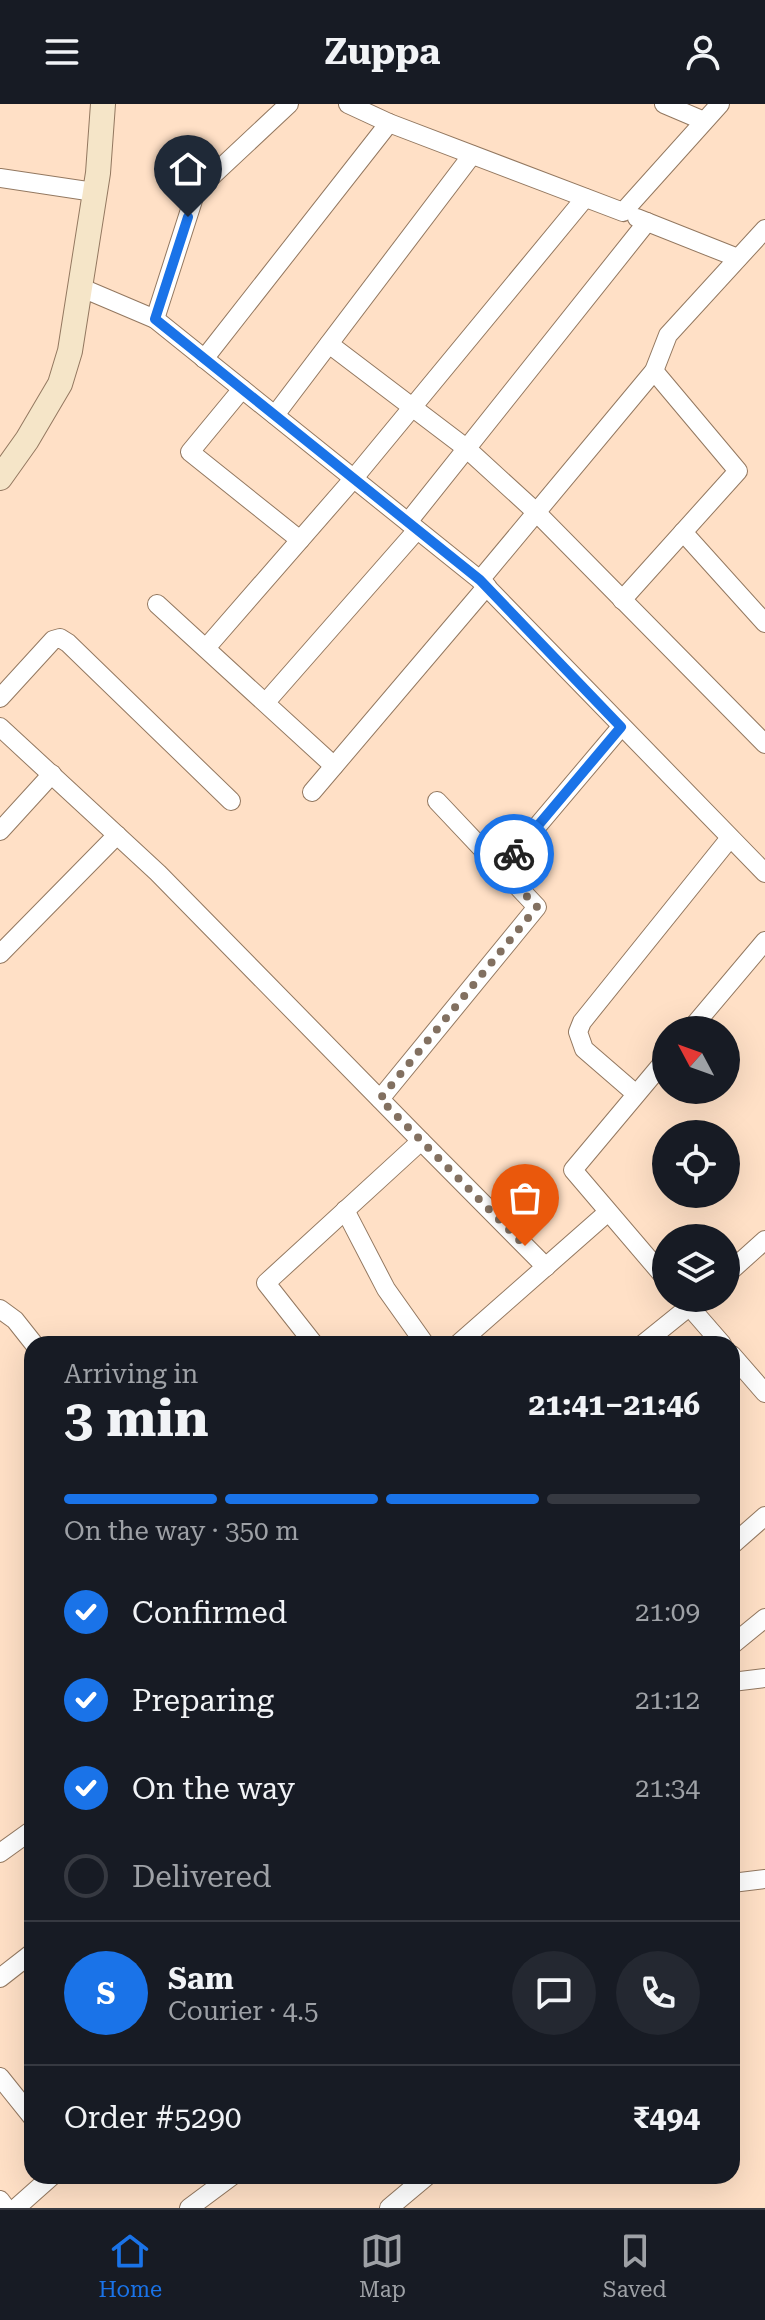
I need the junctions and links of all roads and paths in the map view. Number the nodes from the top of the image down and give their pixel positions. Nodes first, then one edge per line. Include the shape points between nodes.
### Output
1 (103, 104) edge
2 (289, 104) edge
3 (348, 104) edge
4 (664, 104) edge
5 (720, 104) edge
6 (704, 121) junction
7 (389, 123) junction
8 (472, 155) junction
9 (0, 178) edge
10 (94, 192) junction
11 (585, 198) junction
12 (623, 212) junction
13 (647, 222) junction
14 (765, 229) edge
15 (738, 258) junction
16 (82, 288) junction
17 (155, 319) junction
18 (329, 344) junction
19 (204, 359) junction
20 (654, 371) junction
21 (242, 389) junction
22 (413, 407) junction
23 (275, 415) junction
24 (466, 448) junction
25 (0, 478) edge
26 (354, 478) junction
27 (536, 512) junction
28 (412, 526) junction
29 (683, 532) junction
30 (300, 540) junction
31 (484, 583) junction
32 (622, 600) junction
33 (157, 604) dead end
34 (765, 623) edge
35 (206, 648) junction
36 (0, 698) edge
37 (266, 702) junction
38 (0, 727) edge
39 (621, 727) junction
40 (765, 744) edge
41 (334, 766) junction
42 (52, 774) junction
43 (312, 792) dead end
44 (231, 801) dead end
45 (437, 801) dead end
46 (0, 831) edge
47 (117, 835) junction
48 (730, 838) junction
49 (501, 869) junction
50 (765, 873) edge
51 (765, 941) edge
52 (0, 954) edge
53 (702, 1016) edge
54 (652, 1075) edge
55 (636, 1094) junction
56 (380, 1099) junction
57 (421, 1141) junction
58 (345, 1210) junction
59 (608, 1212) junction
60 (765, 1240) edge
61 (740, 1262) edge
62 (652, 1263) edge
63 (546, 1267) junction
64 (0, 1309) edge
65 (678, 1312) edge
66 (698, 1312) edge
67 (28, 1336) edge
68 (308, 1336) edge
69 (419, 1336) edge
70 (467, 1336) edge
71 (652, 1336) edge
72 (716, 1336) edge
73 (740, 1365) edge
74 (753, 1381) edge
75 (765, 1516) edge
76 (740, 1538) edge
77 (765, 1618) edge
78 (740, 1638) edge
79 (765, 1678) edge
80 (740, 1681) edge
81 (24, 1835) edge
82 (2, 1847) edge
83 (765, 1879) edge
84 (740, 1882) edge
85 (24, 1959) edge
86 (0, 1978) edge
87 (0, 2077) edge
88 (24, 2107) edge
89 (43, 2184) edge
90 (221, 2184) edge
91 (418, 2184) edge
92 (0, 2200) edge
93 (6, 2208) edge
94 (16, 2208) edge
95 (189, 2208) edge
96 (389, 2208) edge

1 - 10 street
2 - 17 street via 196,191
3 - 7 street
4 - 6 street
5 - 6 street
6 - 12 street
7 - 8 street
7 - 19 street
8 - 11 street
8 - 18 street
9 - 10 street
10 - 16 street
11 - 12 street
11 - 22 street
12 - 13 street
13 - 15 street
13 - 24 street
14 - 15 street
15 - 20 street via 668,335
16 - 17 street
16 - 25 street via 60,384
17 - 19 street
18 - 22 street
18 - 23 street
19 - 21 street
20 - 27 street
20 - 29 street via 738,471
21 - 23 street
21 - 30 street via 190,452
22 - 24 street
22 - 26 street
23 - 26 street
24 - 27 street
24 - 28 street
26 - 28 street
26 - 30 street
27 - 31 street
27 - 32 street
28 - 31 street
28 - 37 street
29 - 32 street
29 - 34 street
30 - 35 street
31 - 39 street
31 - 41 street
32 - 40 street
33 - 35 street
35 - 37 street
36 - 44 street via 60,638
37 - 41 street
38 - 42 street
39 - 48 street
39 - 49 street
41 - 43 street
42 - 46 street
42 - 47 street
45 - 49 street
47 - 52 street
47 - 56 street
48 - 50 street
48 - 55 street via 578,1032 584,1049
49 - 56 street via 537,907
51 - 53 street
54 - 55 street
55 - 59 street via 573,1170
56 - 57 street
57 - 58 street
57 - 63 street
58 - 68 street via 266,1283
58 - 69 street via 386,1289
59 - 62 street
59 - 63 street
60 - 61 street
63 - 70 street
64 - 67 street
65 - 71 street
66 - 72 street
73 - 74 street
75 - 76 street
77 - 78 street
79 - 80 street
81 - 82 street
83 - 84 street
85 - 86 street
87 - 88 street
89 - 94 street
90 - 95 street
91 - 96 street
92 - 93 street

